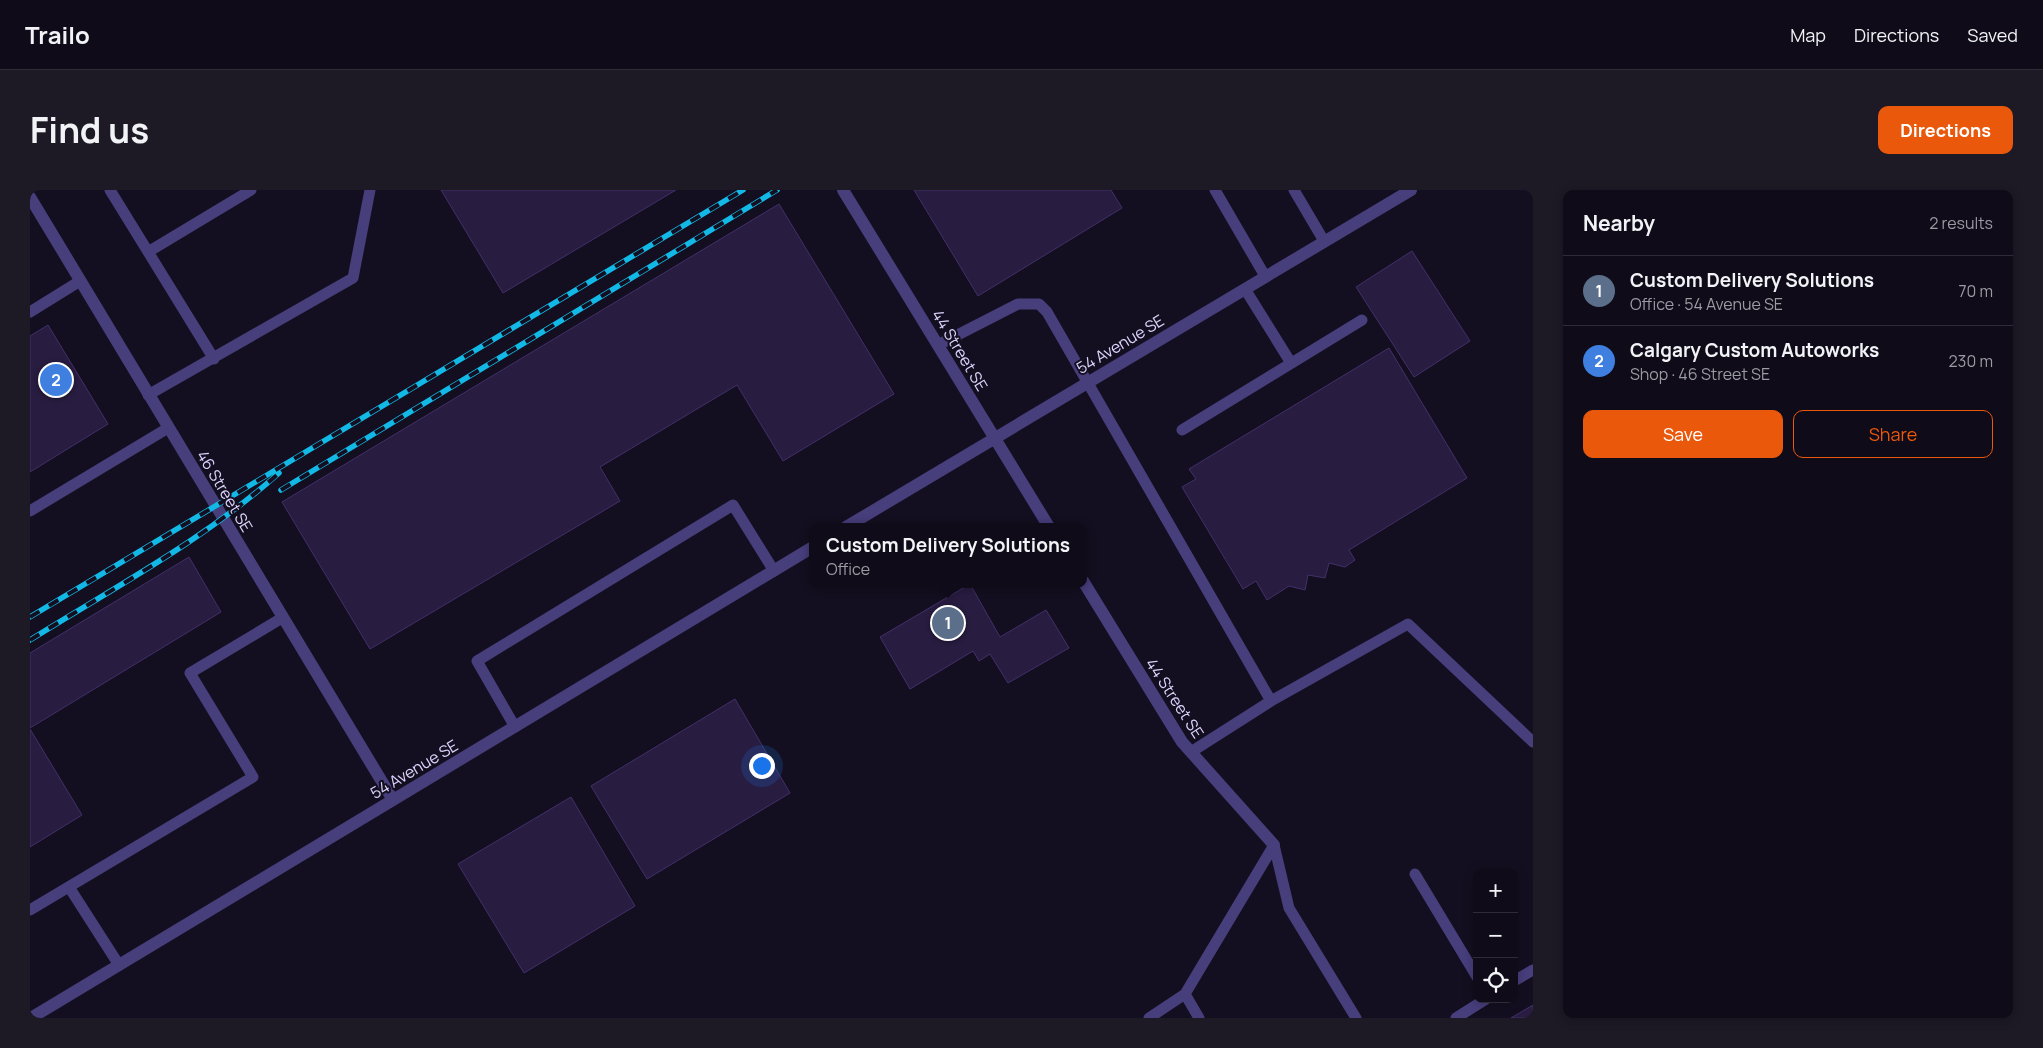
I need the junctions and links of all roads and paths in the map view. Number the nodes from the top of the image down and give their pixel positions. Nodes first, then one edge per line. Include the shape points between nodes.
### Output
1 (110, 190) edge
2 (251, 190) edge
3 (370, 190) edge
4 (843, 190) edge
5 (1215, 190) edge
6 (1294, 190) edge
7 (1411, 190) edge
8 (30, 197) edge
9 (1324, 241) junction
10 (148, 252) junction
11 (1265, 276) junction
12 (80, 281) junction
13 (1245, 288) junction
14 (30, 312) edge
15 (1362, 320) dead end
16 (938, 345) junction
17 (214, 359) junction
18 (1291, 363) junction
19 (1087, 382) junction
20 (148, 395) junction
21 (168, 428) junction
22 (1182, 430) dead end
23 (994, 437) junction
24 (30, 511) edge
25 (853, 523) edge
26 (1047, 523) edge
27 (809, 549) edge
28 (774, 570) junction
29 (1087, 588) edge
30 (282, 618) junction
31 (1271, 701) junction
32 (515, 727) junction
33 (1533, 742) edge
34 (1191, 752) junction
35 (393, 800) junction
36 (1274, 845) junction
37 (1415, 874) dead end
38 (69, 886) junction
39 (30, 910) edge
40 (119, 965) junction
41 (1473, 970) edge
42 (1533, 970) edge
43 (1518, 979) edge
44 (1185, 994) junction
45 (1480, 1003) edge
46 (31, 1018) edge
47 (1149, 1018) edge
48 (1199, 1018) edge
49 (1356, 1018) edge
50 (1456, 1018) edge

1 - 10 lane
2 - 10 lane
3 - 17 lane via 353,278
4 - 16 street, 44 Street SE
5 - 11 lane
6 - 9 lane
7 - 9 street, 54 Avenue SE
8 - 12 street, 46 Street SE
9 - 11 street, 54 Avenue SE
10 - 17 lane
11 - 13 street, 54 Avenue SE
12 - 14 lane
12 - 20 street, 46 Street SE
13 - 18 lane
13 - 19 street, 54 Avenue SE
15 - 18 lane
16 - 19 lane via 1018,304 1039,304 1047,312
16 - 23 street, 44 Street SE
17 - 20 lane
18 - 22 lane
19 - 23 street, 54 Avenue SE
19 - 31 lane
20 - 21 street, 46 Street SE
21 - 24 lane
21 - 30 street, 46 Street SE
23 - 25 street, 54 Avenue SE
23 - 26 street, 44 Street SE
27 - 28 street, 54 Avenue SE
28 - 32 street, 54 Avenue SE
28 - 32 lane via 733,505 477,661
29 - 34 street, 44 Street SE
30 - 35 street, 46 Street SE
30 - 38 lane via 190,673 253,777
31 - 33 lane via 1408,624
31 - 34 lane
32 - 35 street, 54 Avenue SE
34 - 36 street, 44 Street SE
35 - 40 street, 54 Avenue SE
36 - 44 lane
36 - 49 lane via 1289,908
37 - 41 lane
38 - 39 lane
38 - 40 lane
40 - 46 street, 54 Avenue SE
42 - 43 lane
44 - 47 lane
44 - 48 lane
45 - 50 lane

